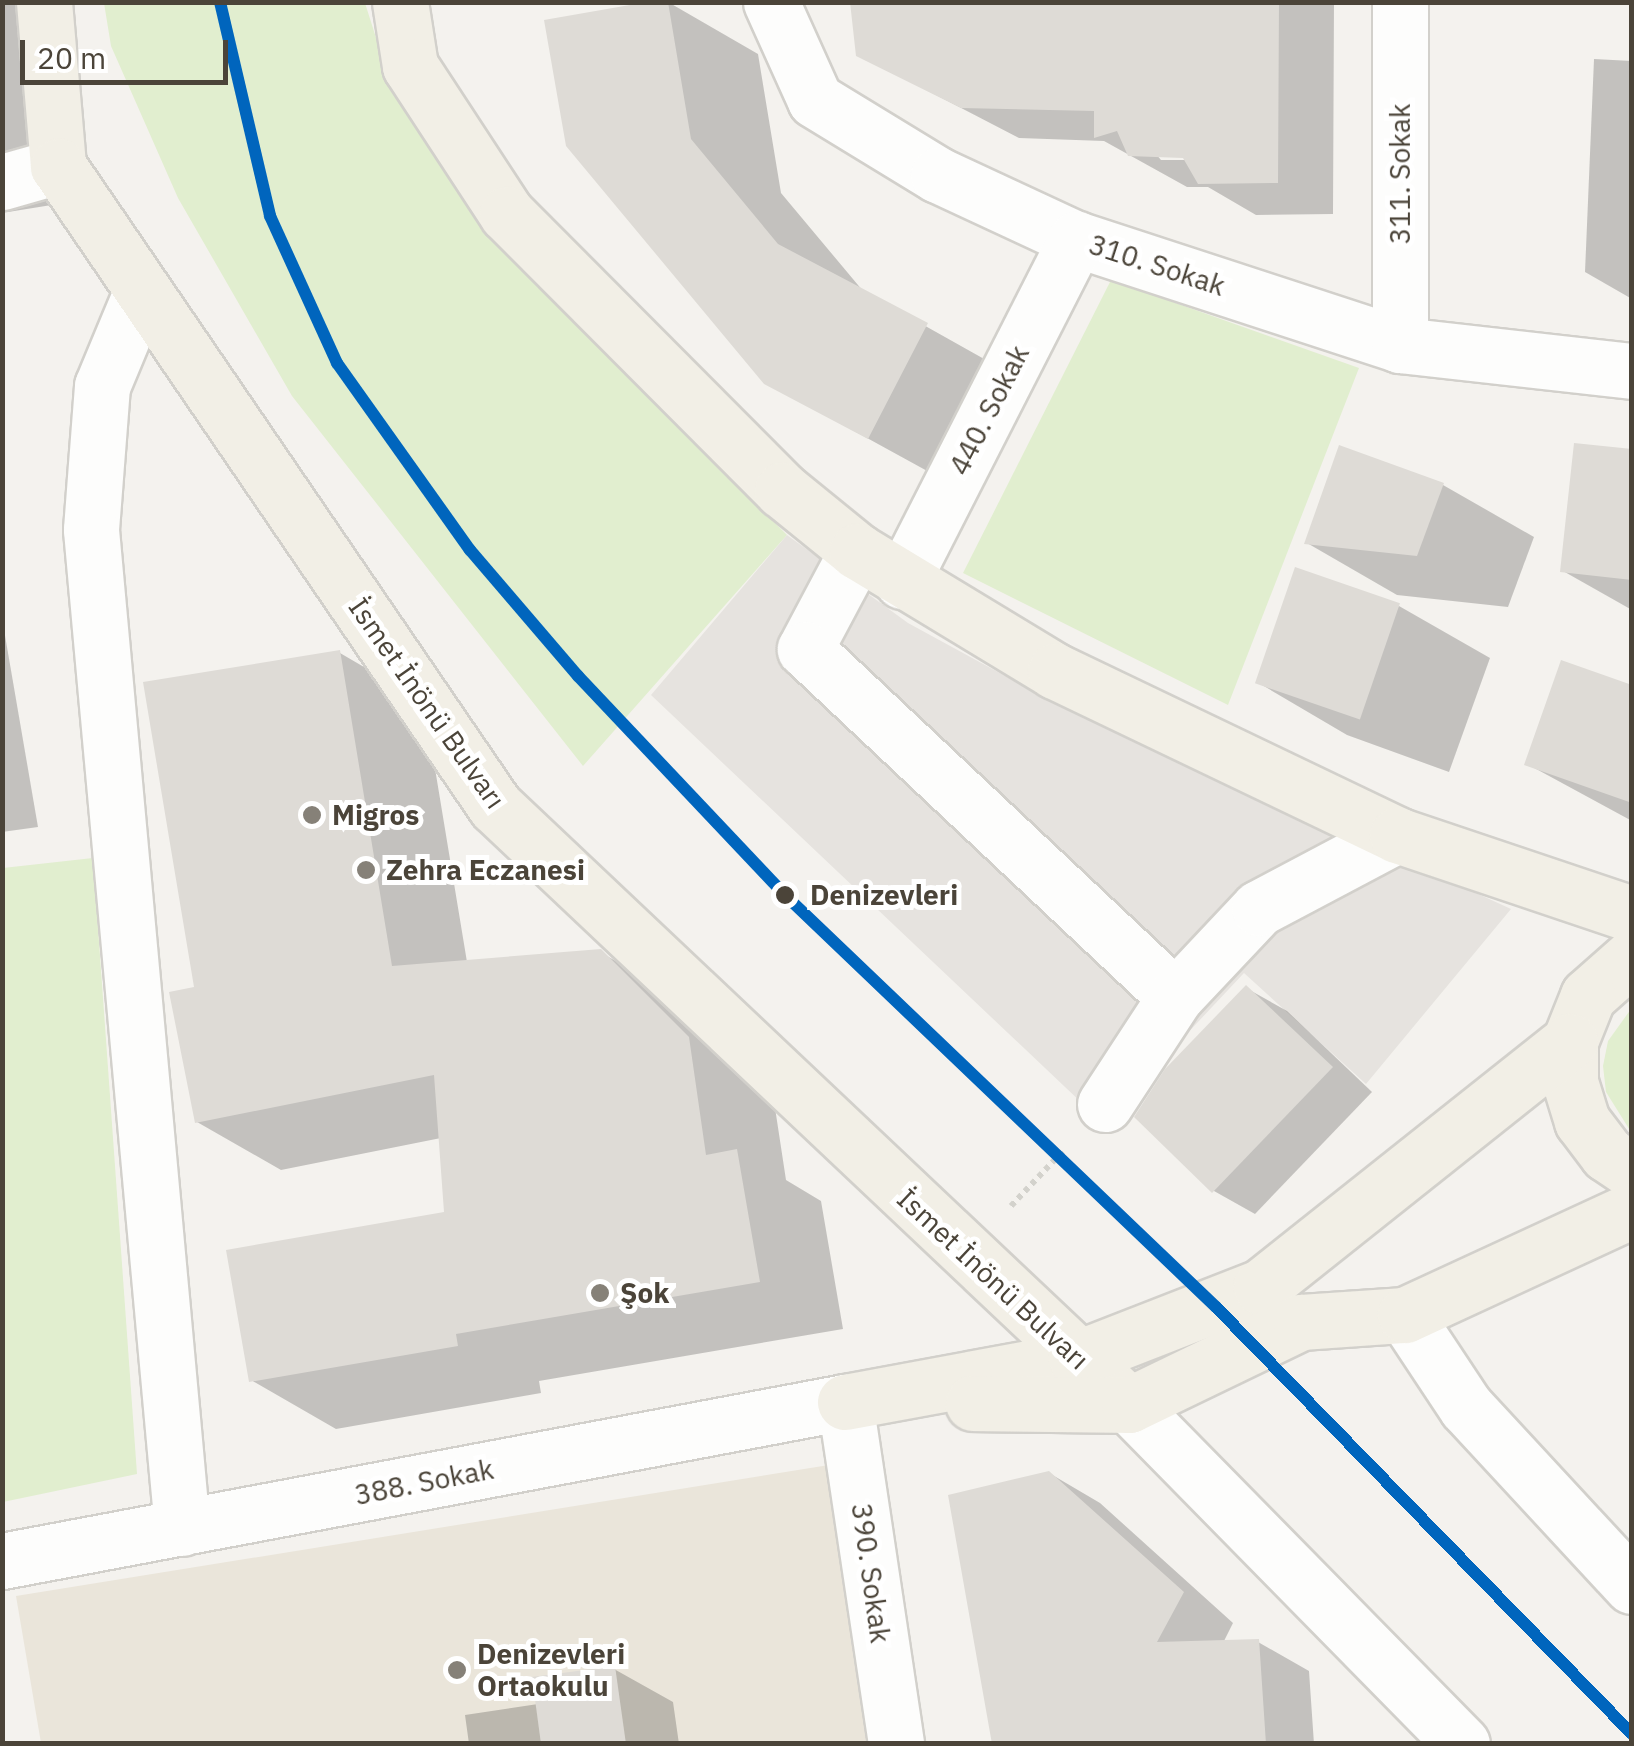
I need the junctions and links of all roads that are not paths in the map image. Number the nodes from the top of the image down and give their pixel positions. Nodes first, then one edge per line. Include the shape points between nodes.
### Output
1 (44, 2) edge
2 (400, 2) edge
3 (771, 2) edge
4 (1400, 2) edge
5 (58, 166) junction
6 (2, 182) edge
7 (1076, 238) junction
8 (142, 290) junction
9 (1400, 345) junction
10 (1632, 371) edge
11 (858, 551) junction
12 (902, 582) junction
13 (1397, 835) junction
14 (1632, 914) edge
15 (1632, 957) edge
16 (1176, 997) junction
17 (1570, 1041) junction
18 (1105, 1104) road end
19 (1632, 1171) edge
20 (1632, 1210) edge
21 (1405, 1315) junction
22 (1076, 1359) junction
23 (845, 1402) junction
24 (1129, 1405) junction
25 (182, 1528) junction
26 (2, 1561) edge
27 (1632, 1586) edge
28 (896, 1744) edge
29 (1462, 1744) edge

1 - 5 main road, İsmet İnönü Bulvarı
2 - 11 main road via 410,66 507,214 782,490
3 - 7 street, 310. Sokak via 815,100 938,175
4 - 9 street, 311. Sokak
5 - 6 street
5 - 8 main road, İsmet İnönü Bulvarı
7 - 9 street, 310. Sokak
7 - 12 street, 440. Sokak
8 - 22 main road, İsmet İnönü Bulvarı via 495,806
8 - 25 street via 102,386 91,530
9 - 10 street, 310. Sokak
11 - 12 main road
11 - 16 street via 805,648
12 - 13 main road via 1056,671
13 - 14 main road
13 - 16 street via 1259,908
15 - 17 main road via 1588,996
16 - 18 street
17 - 19 main road via 1570,1082 1582,1122 1607,1154
17 - 22 main road via 1261,1287
20 - 21 main road
21 - 24 main road via 1302,1322
21 - 27 street via 1466,1406
22 - 23 main road
22 - 24 main road, İsmet İnönü Bulvarı
23 - 24 main road
23 - 25 street, 388. Sokak
23 - 28 street, 390. Sokak
24 - 29 street
25 - 26 street, 388. Sokak

